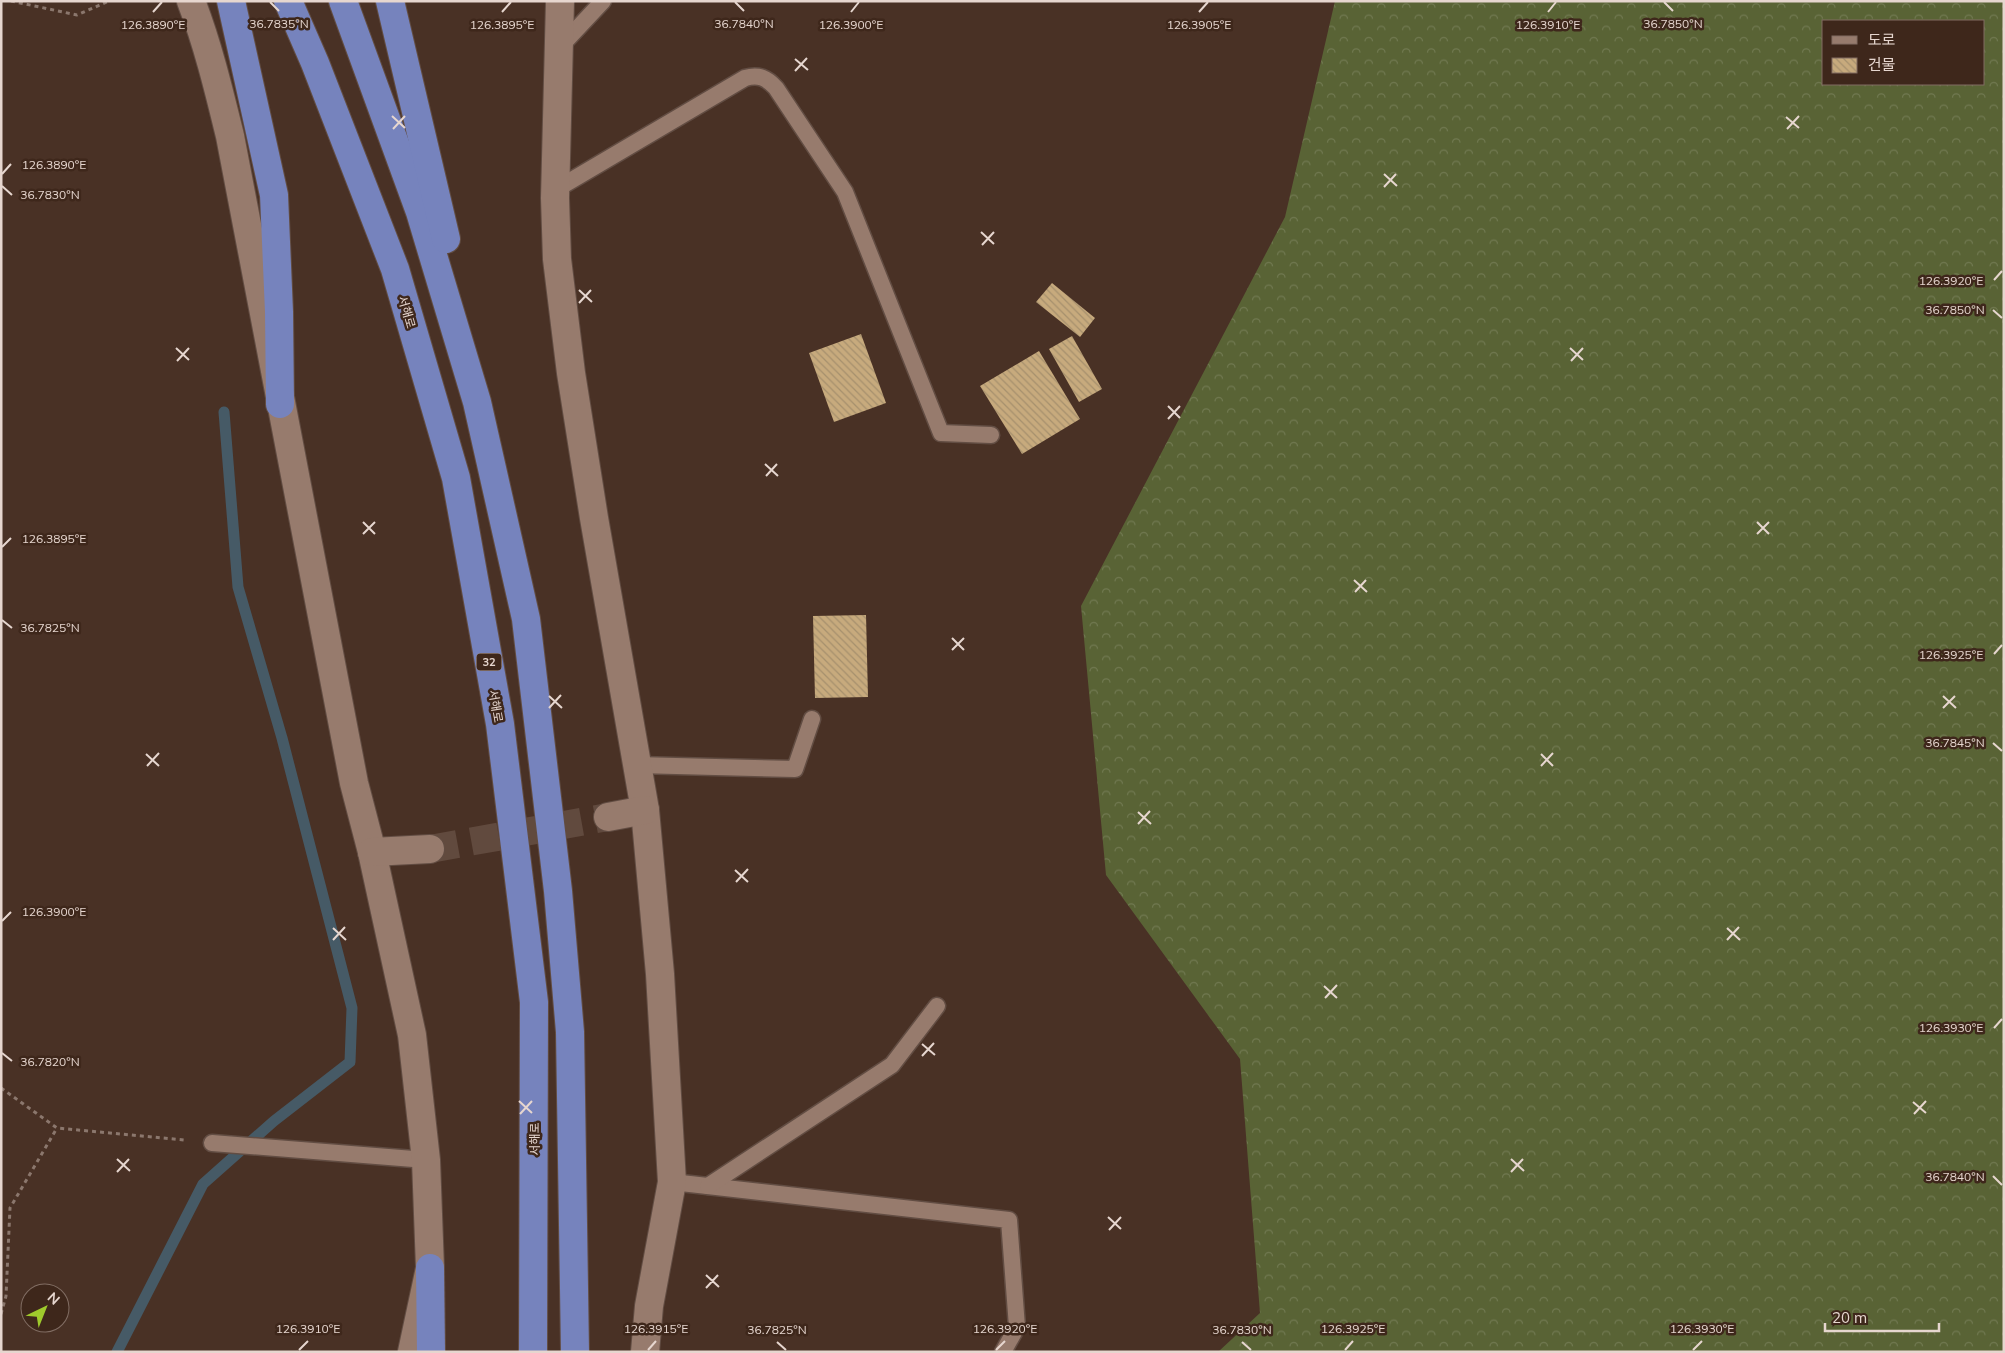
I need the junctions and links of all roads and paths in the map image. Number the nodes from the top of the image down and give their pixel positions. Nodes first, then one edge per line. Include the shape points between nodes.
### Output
1 (11, 1) edge
2 (109, 1) edge
3 (191, 1) edge
4 (231, 1) edge
5 (288, 1) edge
6 (343, 1) edge
7 (390, 1) edge
8 (560, 1) edge
9 (603, 1) edge
10 (560, 47) junction
11 (555, 190) junction
12 (477, 402) junction
13 (280, 404) junction
14 (991, 435) dead end
15 (812, 720) dead end
16 (637, 765) junction
17 (646, 810) junction
18 (608, 817) tunnel mouth
19 (430, 850) tunnel mouth
20 (372, 852) junction
21 (937, 1006) dead end
22 (1, 1088) edge
23 (57, 1128) junction
24 (212, 1143) joint
25 (426, 1160) junction
26 (672, 1182) junction
27 (708, 1186) junction
28 (430, 1268) junction
29 (1, 1314) edge
30 (412, 1352) edge
31 (431, 1352) edge
32 (533, 1352) edge
33 (575, 1352) edge
34 (645, 1352) edge
35 (1003, 1352) edge

1 - 2 path via 77,15
3 - 13 street via 201,26 230,136
4 - 13 highway via 274,195
5 - 32 highway, 서해로 / 32 via 395,269 456,478 500,724 534,1002
6 - 12 highway via 420,212
7 - 12 highway via 450,257
8 - 10 street
9 - 10 lane
10 - 11 street
11 - 14 lane via 745,78 767,79 845,192 941,433
11 - 16 street via 557,259 571,373
12 - 33 highway via 526,619 558,891 570,1032
13 - 20 street via 354,783
15 - 16 lane via 796,769
16 - 17 street
17 - 18 street
17 - 26 street via 660,974
19 - 20 street
20 - 25 street via 412,1035
21 - 27 lane via 892,1065
22 - 23 path
23 - 24 path
23 - 29 path via 10,1208 6,1296
24 - 25 lane
25 - 28 street
26 - 27 lane
26 - 34 street via 649,1306
27 - 35 lane via 1009,1220 1017,1327
28 - 30 street
28 - 31 highway

